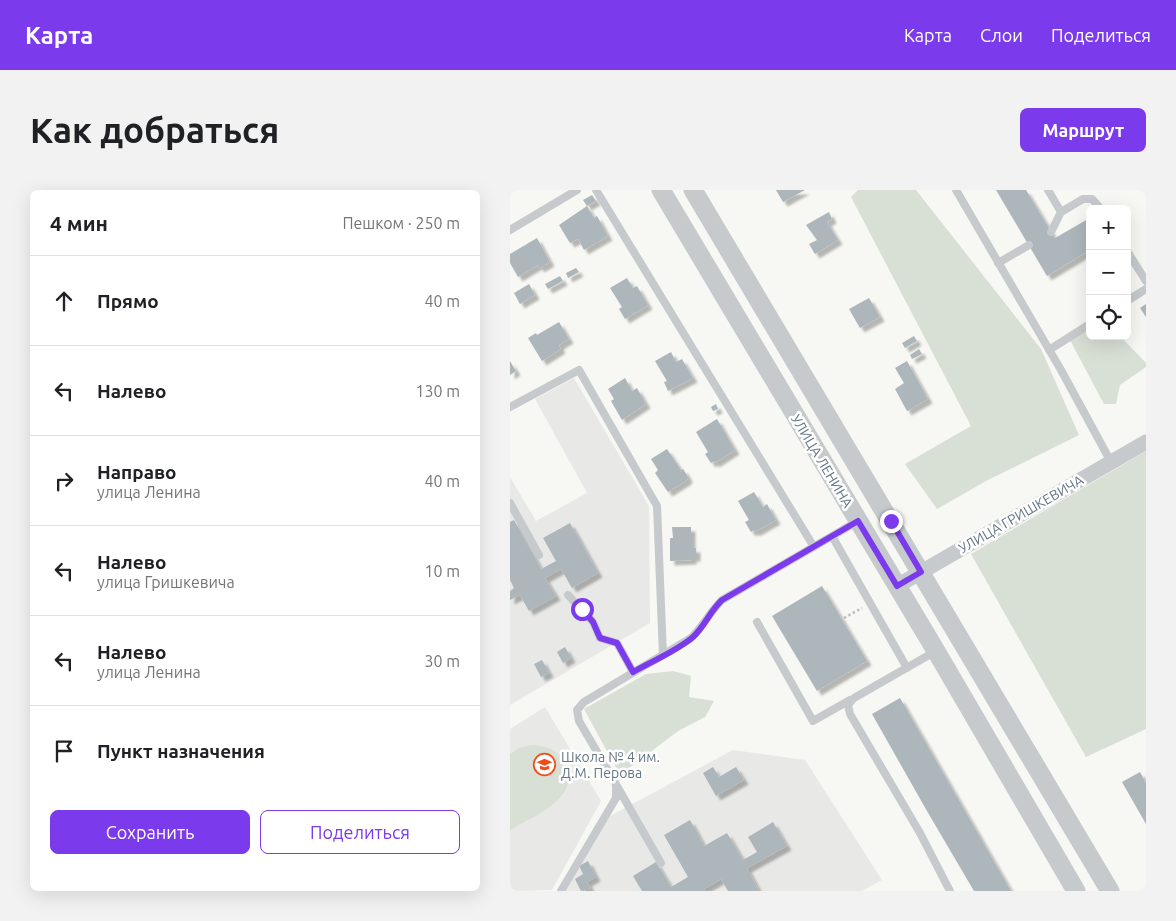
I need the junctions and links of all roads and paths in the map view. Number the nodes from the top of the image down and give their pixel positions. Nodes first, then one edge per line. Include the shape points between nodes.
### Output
1 (577, 190) edge
2 (596, 190) edge
3 (661, 190) edge
4 (693, 190) edge
5 (956, 190) edge
6 (1048, 190) edge
7 (1097, 205) edge
8 (1061, 212) junction
9 (510, 230) edge
10 (1051, 232) dead end
11 (1029, 245) dead end
12 (1131, 257) edge
13 (998, 263) junction
14 (1146, 281) edge
15 (1146, 290) edge
16 (1131, 299) edge
17 (1086, 327) edge
18 (1049, 350) junction
19 (510, 407) edge
20 (1146, 442) edge
21 (1111, 462) junction
22 (510, 503) edge
23 (858, 521) junction
24 (832, 536) junction
25 (814, 547) junction
26 (539, 555) dead end
27 (921, 572) junction
28 (897, 586) junction
29 (568, 595) dead end
30 (870, 603) junction
31 (844, 618) dead end
32 (757, 622) dead end
33 (936, 651) junction
34 (663, 655) junction
35 (907, 668) junction
36 (633, 672) junction
37 (854, 698) junction
38 (616, 784) junction
39 (1054, 795) junction
40 (1029, 809) junction
41 (661, 863) dead end
42 (560, 891) edge
43 (950, 891) edge
44 (1076, 891) edge
45 (1110, 891) edge

1 - 9 lane
2 - 25 lane
3 - 23 street, УЛИЦА ЛЕНИНА
4 - 27 street, УЛИЦА ЛЕНИНА
5 - 13 lane
6 - 8 lane
7 - 8 lane via 1092,199 1083,199
8 - 10 lane
11 - 13 lane
12 - 14 lane
13 - 18 lane
15 - 16 lane
17 - 18 lane
18 - 21 lane
19 - 34 lane via 579,370 657,506
20 - 21 street, УЛИЦА ГРИШКЕВИЧА
21 - 27 street, УЛИЦА ГРИШКЕВИЧА
22 - 26 lane
23 - 24 lane
23 - 28 street, УЛИЦА ЛЕНИНА
24 - 25 lane
24 - 30 lane
25 - 34 lane via 722,600 692,638
27 - 28 street, УЛИЦА ГРИШКЕВИЧА
27 - 39 street, УЛИЦА ЛЕНИНА
28 - 33 street, УЛИЦА ЛЕНИНА
29 - 36 lane via 593,622 600,638 617,643
30 - 31 path
30 - 35 lane
32 - 37 lane via 813,721
33 - 35 lane
33 - 40 street, УЛИЦА ЛЕНИНА
34 - 36 lane
35 - 37 lane
36 - 38 lane via 584,702 577,710 579,721
37 - 43 lane via 848,705 850,714
38 - 41 lane
38 - 42 lane via 616,798
39 - 40 street
39 - 45 street, УЛИЦА ЛЕНИНА
40 - 44 street, УЛИЦА ЛЕНИНА

